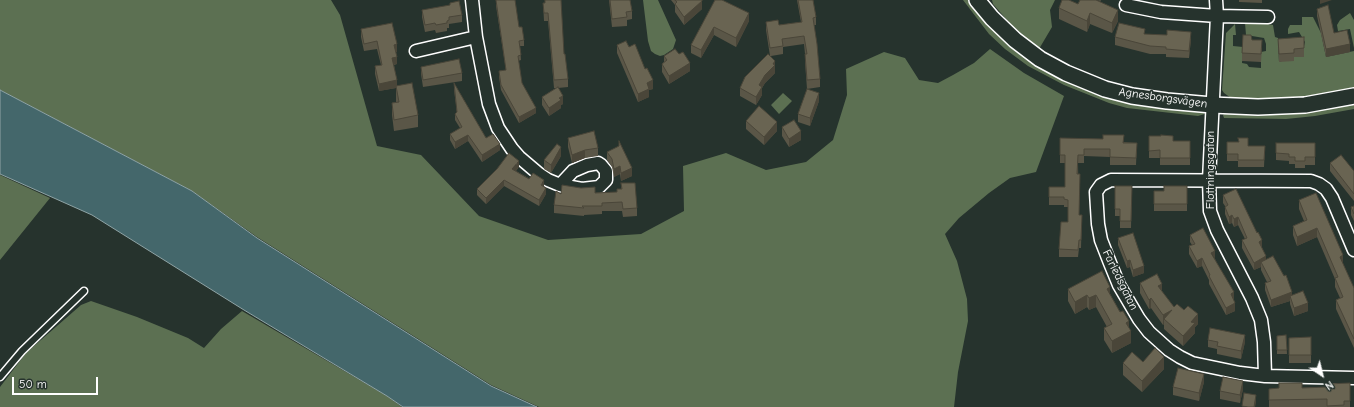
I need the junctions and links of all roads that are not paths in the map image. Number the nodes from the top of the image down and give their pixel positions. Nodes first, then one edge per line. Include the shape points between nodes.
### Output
1 (472, 0) edge
2 (977, 0) edge
3 (1216, 0) edge
4 (1126, 5) dead end
5 (1217, 16) junction
6 (1268, 17) dead end
7 (476, 37) junction
8 (416, 51) dead end
9 (1354, 96) edge
10 (1212, 105) junction
11 (1209, 180) junction
12 (560, 185) edge
13 (1354, 250) edge
14 (84, 291) dead end
15 (1265, 376) junction
16 (0, 377) edge
17 (1354, 378) edge

1 - 7 street
2 - 10 street, Agnesborgsvägen via 1015,40 1040,59 1083,81 1132,96
3 - 5 street, Flottningsgatan
4 - 5 street via 1161,12
5 - 6 street
5 - 10 street, Flottningsgatan
7 - 8 street
7 - 12 street via 489,103 498,128 519,157 539,174
9 - 10 street, Agnesborgsvägen via 1280,107
10 - 11 street, Flottningsgatan
11 - 13 street, Farledsgatan via 1319,184 1332,198
11 - 15 street, Flottningsgatan via 1212,220 1261,320
11 - 15 street, Farledsgatan via 1111,180 1102,185 1096,192 1101,240 1119,284 1139,319 1169,350 1192,363
14 - 16 lane via 22,351
15 - 17 street, Farledsgatan

